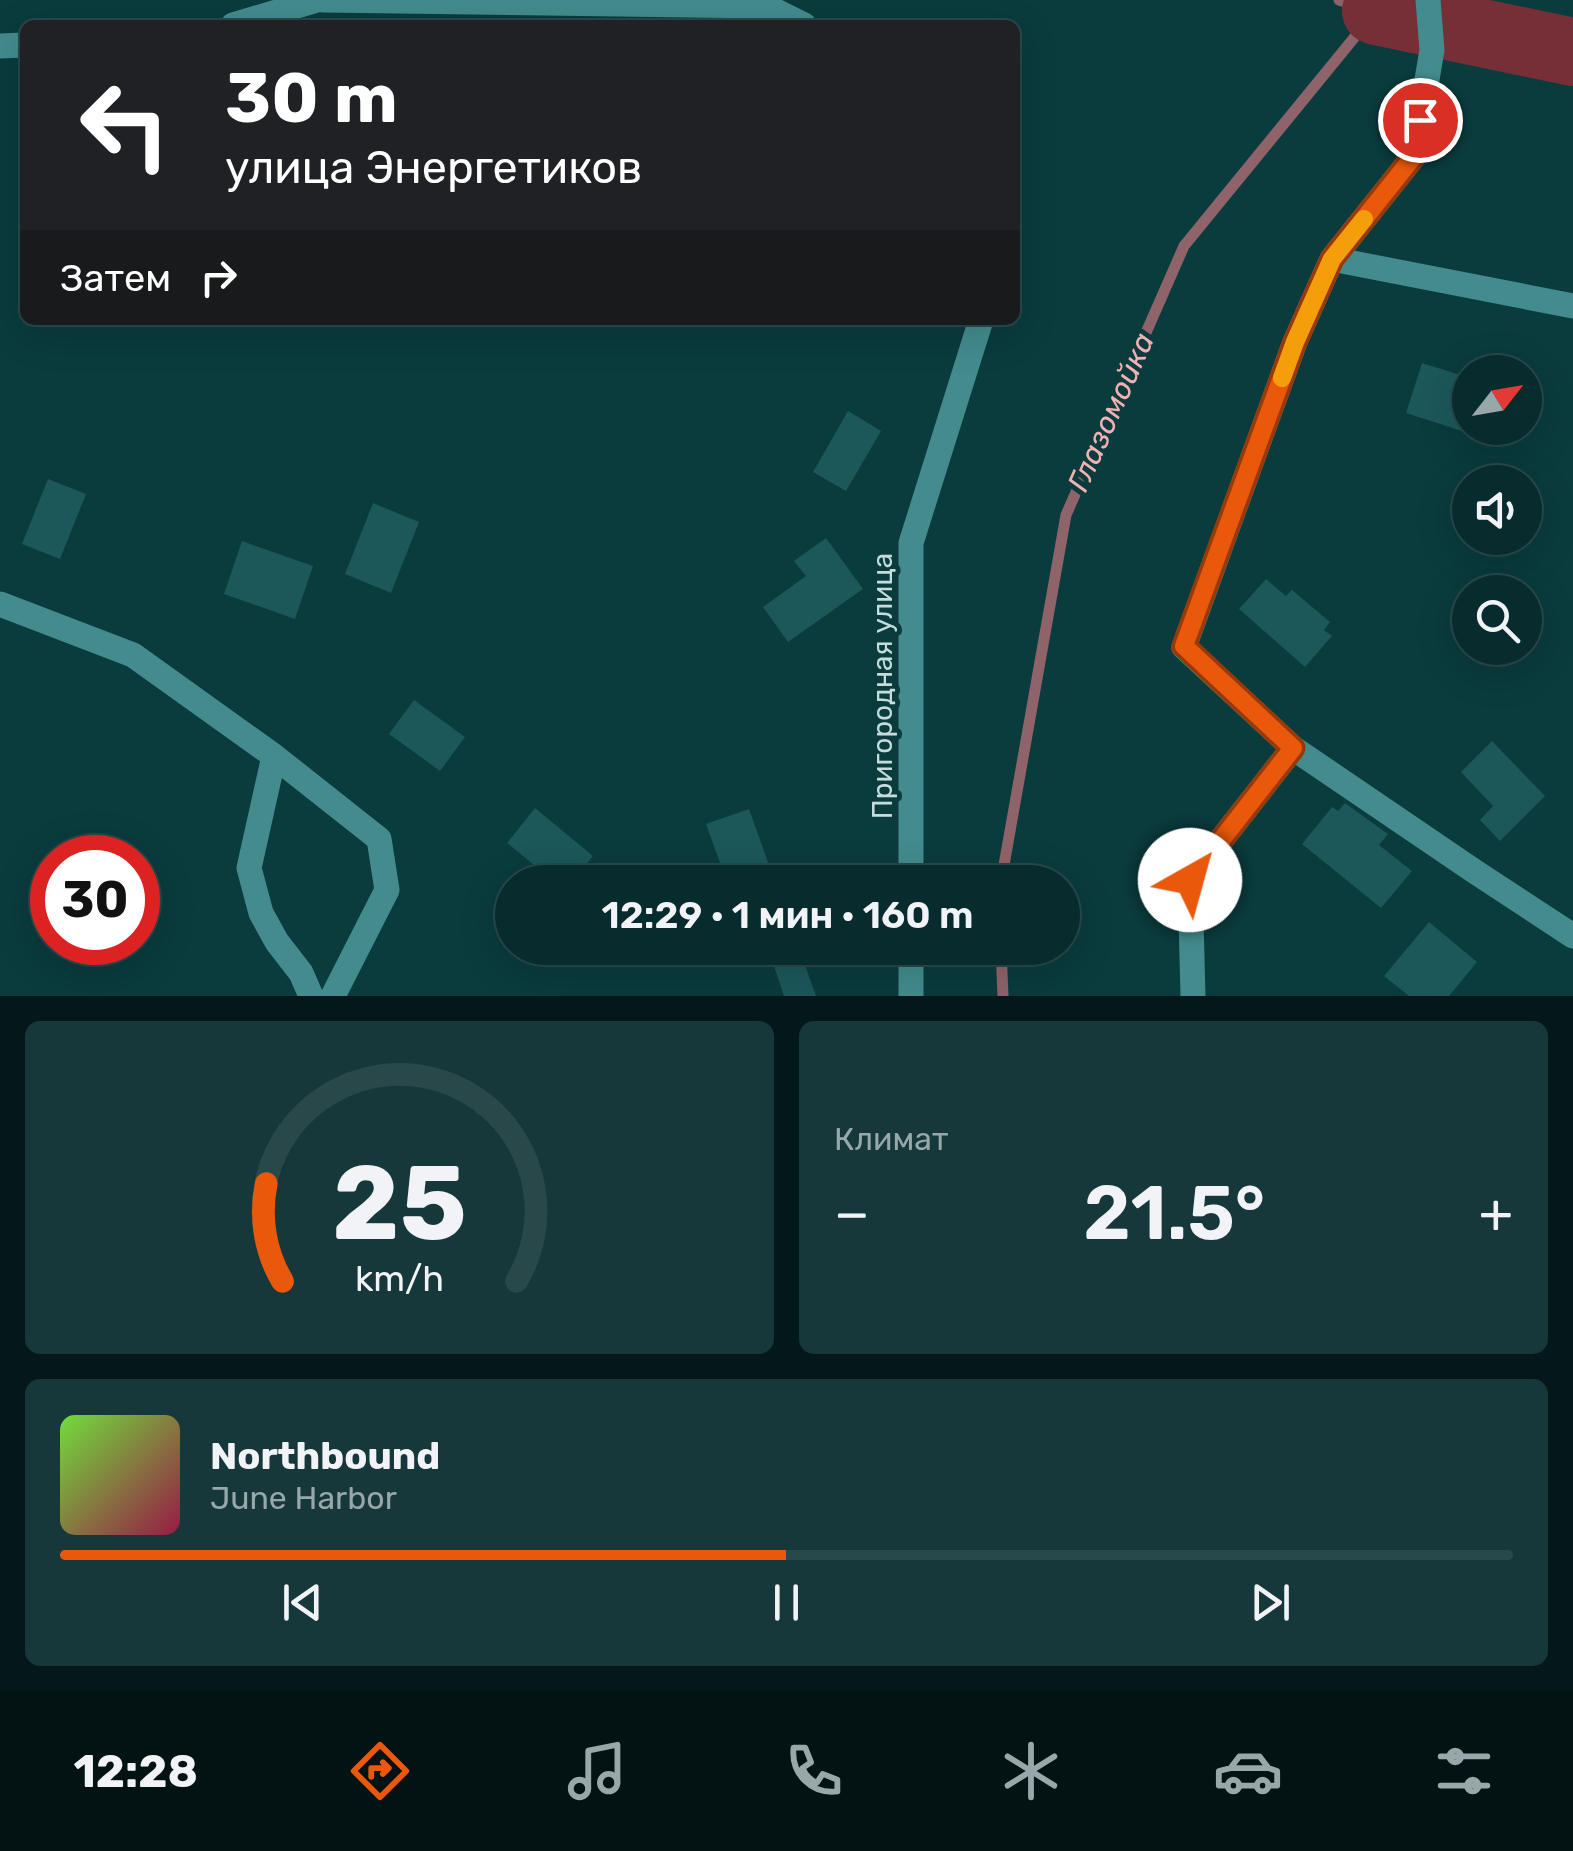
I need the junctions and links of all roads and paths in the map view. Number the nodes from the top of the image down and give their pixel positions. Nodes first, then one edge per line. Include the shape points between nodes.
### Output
1 (320, 0) edge
2 (1428, 0) edge
3 (767, 3) edge
4 (250, 20) edge
5 (796, 20) edge
6 (1332, 259) junction
7 (1573, 306) edge
8 (979, 325) edge
9 (0, 604) edge
10 (1293, 748) junction
11 (274, 756) junction
12 (912, 865) edge
13 (1573, 936) edge
14 (912, 965) edge
15 (310, 996) edge
16 (333, 996) edge
17 (912, 996) edge
18 (1193, 996) edge

1 - 3 street
1 - 4 street
2 - 6 street via 1432,50 1414,156
3 - 5 street
6 - 7 street
6 - 10 street via 1184,646
8 - 12 street, Пригородная улица via 912,543
9 - 11 street via 133,655
10 - 13 street
10 - 18 street via 1190,880
11 - 15 street via 249,868 260,913
11 - 16 street via 380,839 387,890
14 - 17 street

